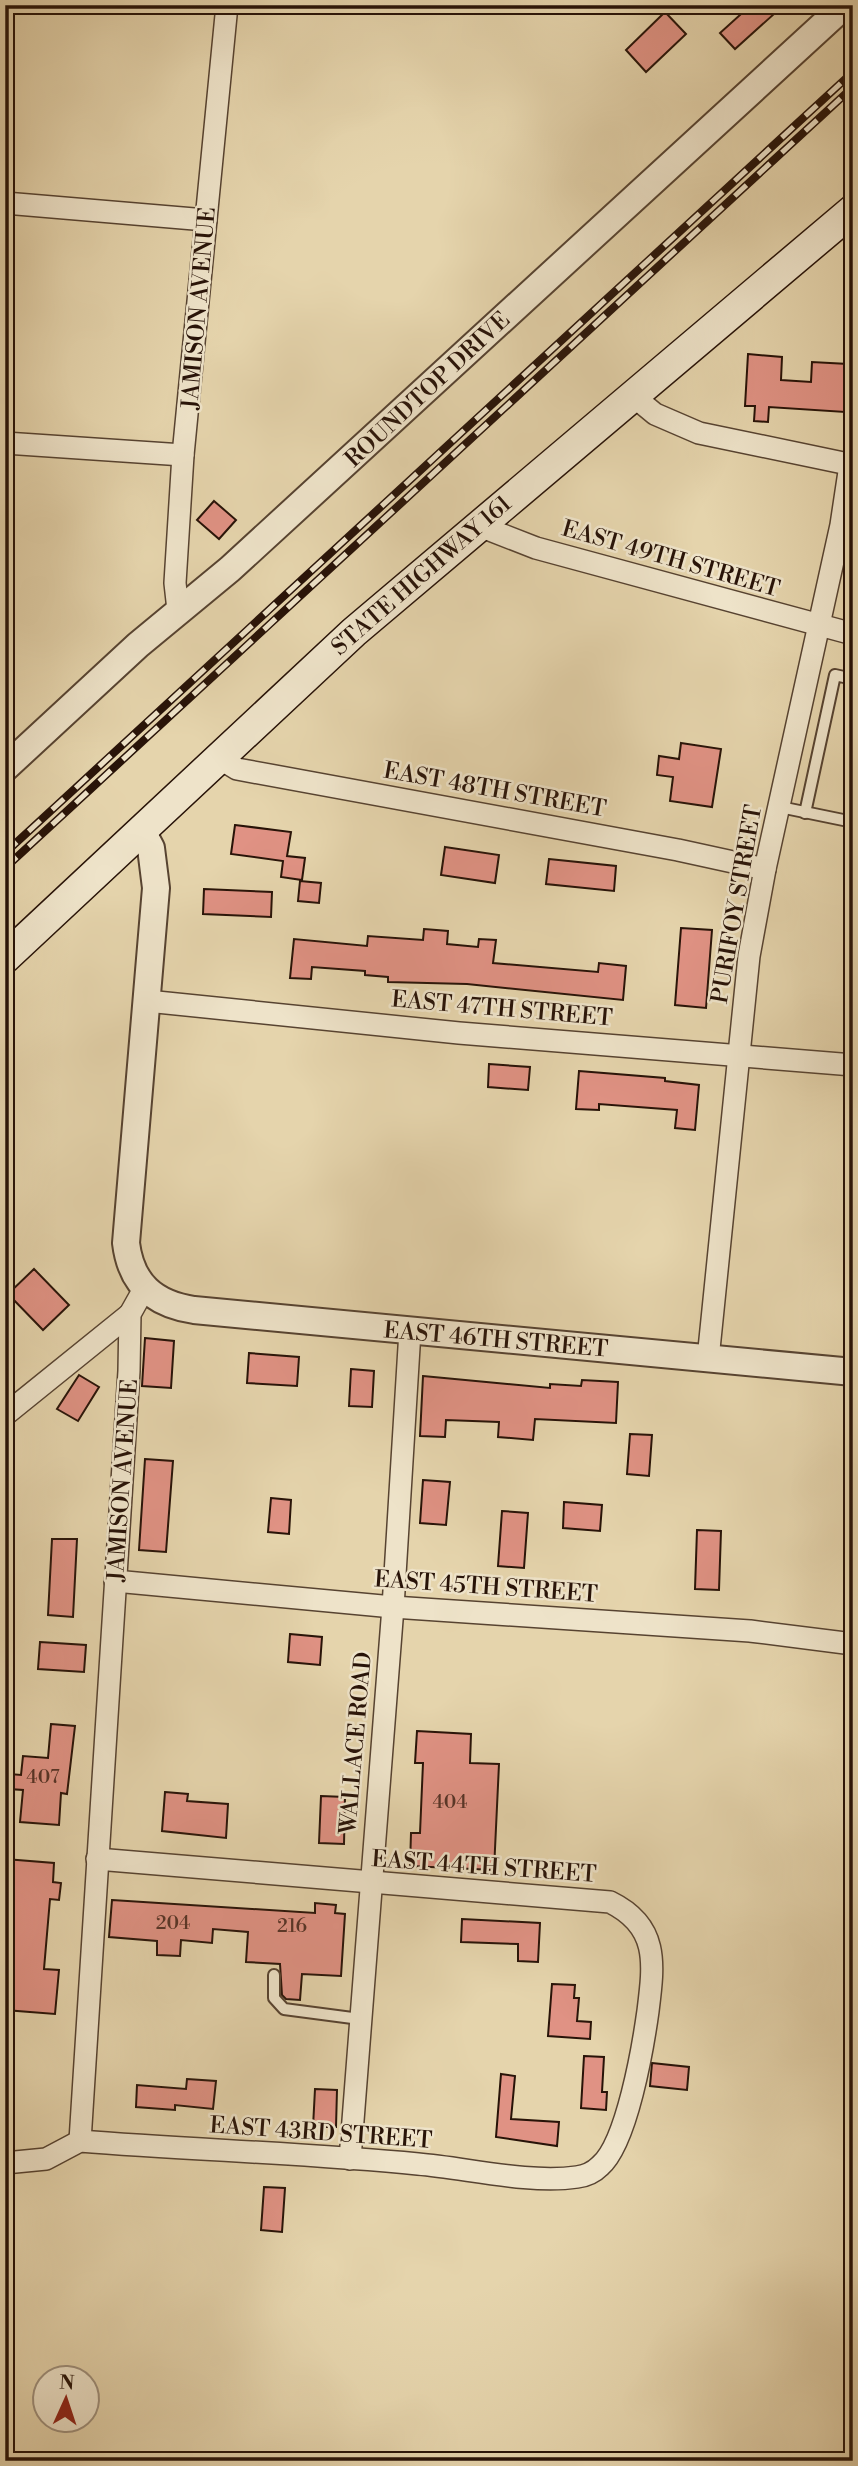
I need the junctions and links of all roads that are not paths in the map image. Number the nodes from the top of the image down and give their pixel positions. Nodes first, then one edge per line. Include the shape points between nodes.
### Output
1 (227, 5) edge
2 (845, 5) edge
3 (5, 203) edge
4 (853, 210) edge
5 (205, 219) junction
6 (632, 395) junction
7 (5, 443) edge
8 (183, 455) junction
9 (851, 465) edge
10 (477, 525) junction
11 (178, 610) junction
12 (817, 626) junction
13 (853, 634) edge
14 (853, 679) edge
15 (219, 758) junction
16 (5, 768) edge
17 (779, 807) junction
18 (805, 813) junction
19 (853, 822) edge
20 (142, 831) junction
21 (765, 869) junction
22 (5, 958) edge
23 (147, 1001) junction
24 (738, 1054) junction
25 (853, 1065) edge
26 (144, 1289) junction
27 (130, 1314) junction
28 (410, 1331) junction
29 (708, 1359) junction
30 (853, 1372) edge
31 (5, 1415) edge
32 (115, 1581) junction
33 (393, 1606) junction
34 (853, 1644) edge
35 (97, 1858) junction
36 (370, 1883) junction
37 (274, 1975) dead end
38 (360, 2020) junction
39 (617, 2137) joint
40 (80, 2141) junction
41 (350, 2159) junction
42 (5, 2163) edge

1 - 5 street, JAMISON AVENUE
2 - 11 street, ROUNDTOP DRIVE via 230,569
3 - 5 street
4 - 6 main road, STATE HIGHWAY 161
5 - 8 street, JAMISON AVENUE
6 - 9 street via 655,414 699,433
6 - 10 main road, STATE HIGHWAY 161
7 - 8 street
8 - 11 street, JAMISON AVENUE via 175,583
9 - 12 street, PURIFOY STREET
10 - 12 street, EAST 49TH STREET via 536,548
10 - 15 main road, STATE HIGHWAY 161
11 - 16 street, ROUNDTOP DRIVE
12 - 13 street, EAST 49TH STREET
12 - 17 street, PURIFOY STREET
14 - 18 lane via 835,675
15 - 20 main road, STATE HIGHWAY 161
15 - 21 street, EAST 48TH STREET via 237,769
17 - 18 lane
17 - 21 street, PURIFOY STREET
18 - 19 lane
20 - 22 main road, STATE HIGHWAY 161
20 - 23 street via 151,848 156,888
21 - 24 street, PURIFOY STREET
23 - 24 street, EAST 47TH STREET via 459,1033
23 - 26 street via 126,1243 131,1268
24 - 25 street, EAST 47TH STREET
24 - 29 street, PURIFOY STREET
26 - 27 street, JAMISON AVENUE
26 - 28 street, EAST 46TH STREET via 176,1307
27 - 31 street
27 - 32 street, JAMISON AVENUE
28 - 29 street, EAST 46TH STREET
28 - 33 street, WALLACE ROAD
29 - 30 street, EAST 46TH STREET
32 - 33 street, EAST 45TH STREET
32 - 35 street, JAMISON AVENUE
33 - 34 street, EAST 45TH STREET via 750,1630
33 - 36 street, WALLACE ROAD
35 - 36 street, EAST 44TH STREET
35 - 40 street, JAMISON AVENUE
36 - 38 street, WALLACE ROAD
36 - 39 street, EAST 44TH STREET via 594,1899 610,1902 638,1921 652,1950 651,1990 636,2078
37 - 38 lane via 274,1998 284,2009
38 - 41 street, WALLACE ROAD
39 - 41 street, EAST 43RD STREET via 600,2167 578,2177 503,2175
40 - 41 street, EAST 43RD STREET
40 - 42 street via 46,2159

